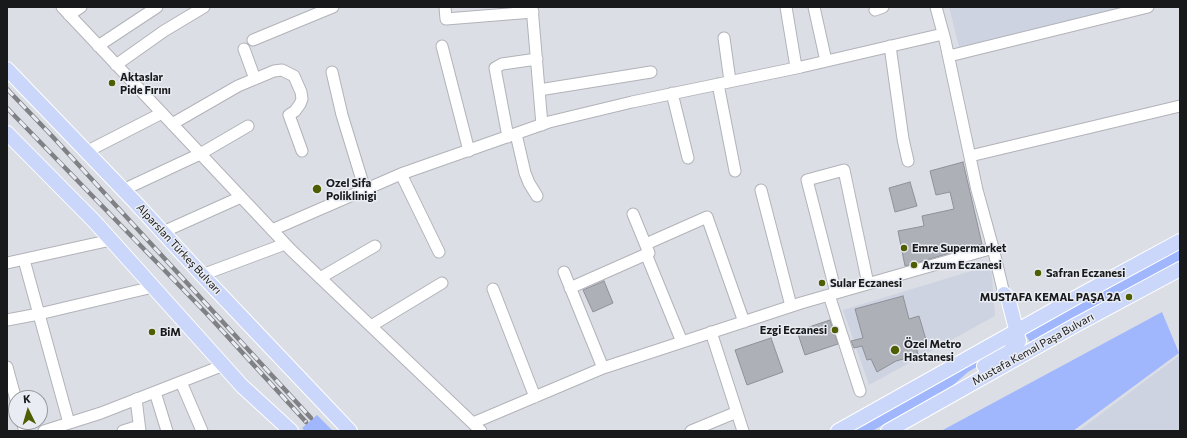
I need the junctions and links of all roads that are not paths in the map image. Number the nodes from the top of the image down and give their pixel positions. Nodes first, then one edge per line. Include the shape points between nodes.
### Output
1 (81, 7) edge
2 (157, 7) edge
3 (204, 7) edge
4 (333, 7) edge
5 (445, 7) edge
6 (786, 7) edge
7 (814, 7) edge
8 (936, 7) edge
9 (1148, 7) edge
10 (532, 9) edge
11 (65, 11) edge
12 (944, 34) junction
13 (724, 38) dead end
14 (253, 40) dead end
15 (98, 46) junction
16 (442, 46) dead end
17 (890, 46) junction
18 (244, 49) dead end
19 (948, 56) junction
20 (537, 59) junction
21 (826, 61) junction
22 (116, 65) junction
23 (796, 68) junction
24 (7, 69) edge
25 (332, 72) dead end
26 (651, 72) dead end
27 (255, 79) junction
28 (730, 81) junction
29 (718, 84) junction
30 (539, 90) junction
31 (672, 93) junction
32 (1180, 106) edge
33 (162, 113) junction
34 (172, 124) junction
35 (542, 125) junction
36 (248, 126) dead end
37 (7, 132) edge
38 (512, 135) junction
39 (302, 150) dead end
40 (469, 150) junction
41 (86, 152) junction
42 (200, 154) junction
43 (970, 156) junction
44 (688, 158) dead end
45 (908, 161) dead end
46 (735, 171) dead end
47 (401, 174) junction
48 (123, 190) junction
49 (365, 190) junction
50 (761, 190) dead end
51 (537, 196) dead end
52 (241, 197) junction
53 (633, 214) dead end
54 (272, 230) junction
55 (163, 232) junction
56 (111, 240) junction
57 (1180, 241) edge
58 (285, 244) junction
59 (375, 246) dead end
60 (993, 248) junction
61 (646, 249) junction
62 (439, 252) dead end
63 (24, 260) junction
64 (7, 263) edge
65 (1180, 269) edge
66 (564, 272) dead end
67 (202, 274) junction
68 (320, 278) junction
69 (442, 282) dead end
70 (868, 284) junction
71 (153, 287) junction
72 (570, 288) junction
73 (494, 289) dead end
74 (832, 294) junction
75 (1004, 294) joint
76 (791, 306) junction
77 (1009, 312) junction
78 (39, 314) junction
79 (1037, 319) junction
80 (7, 320) edge
81 (744, 322) junction
82 (371, 326) junction
83 (711, 332) junction
84 (1062, 333) junction
85 (1015, 336) junction
86 (682, 342) junction
87 (996, 342) junction
88 (224, 365) junction
89 (7, 368) edge
90 (603, 368) junction
91 (181, 382) junction
92 (13, 390) edge
93 (860, 391) dead end
94 (155, 392) junction
95 (956, 393) junction
96 (535, 397) junction
97 (136, 400) junction
98 (737, 412) junction
99 (69, 423) junction
100 (477, 427) edge
101 (140, 428) edge
102 (44, 431) edge
103 (123, 431) edge
104 (167, 431) edge
105 (202, 431) edge
106 (291, 431) edge
107 (350, 431) edge
108 (691, 431) edge
109 (743, 431) edge
110 (838, 431) edge
111 (888, 431) edge

1 - 11 street
2 - 15 street
3 - 22 street
4 - 14 street
5 - 10 street via 446,19
6 - 23 street
7 - 21 street
8 - 12 street
9 - 19 street
10 - 20 street
11 - 15 street
12 - 17 street
12 - 19 street
13 - 28 street
15 - 22 street
16 - 40 street
17 - 21 street
17 - 45 street
18 - 27 street
19 - 43 street
20 - 30 street
20 - 38 street via 502,64 495,68
21 - 23 street
22 - 33 street
23 - 28 street
24 - 41 main road, Alparslan Türkeş Bulvarı
25 - 49 street
26 - 30 street
27 - 34 street
27 - 39 street via 279,70 294,76 302,99 295,111 289,115
28 - 29 street
29 - 31 street
29 - 46 street
30 - 35 street
31 - 35 street
31 - 44 street
32 - 43 street
33 - 34 street
33 - 41 street
34 - 42 street
35 - 38 street
36 - 42 street
37 - 56 main road
38 - 40 street
38 - 51 street via 529,183
40 - 47 street
41 - 48 main road, Alparslan Türkeş Bulvarı
42 - 48 street
42 - 52 street
43 - 60 street
47 - 49 street
47 - 62 street
48 - 55 main road, Alparslan Türkeş Bulvarı
49 - 54 street
50 - 76 street
52 - 54 street
52 - 55 street
53 - 61 street
54 - 58 street
55 - 67 main road, Alparslan Türkeş Bulvarı
56 - 63 street
56 - 71 main road
57 - 79 main road
58 - 67 street
58 - 68 street
59 - 68 street
60 - 70 street
60 - 75 street
61 - 72 street
61 - 81 street via 707,217
61 - 86 street
63 - 64 street
63 - 78 street
65 - 84 main road, Mustafa Kemal Paşa Bulvarı
66 - 72 street
67 - 107 main road, Alparslan Türkeş Bulvarı
68 - 82 street
69 - 82 street
70 - 74 street
70 - 74 street via 844,170 808,180
71 - 78 street
71 - 88 main road
72 - 90 street
73 - 96 street
74 - 76 street
74 - 93 street
75 - 77 main road via 1008,298
76 - 81 street
77 - 79 main road via 1022,319
77 - 85 main road
77 - 87 main road
78 - 80 street
78 - 99 street
79 - 85 main road
81 - 83 street
82 - 100 street
83 - 86 street
83 - 98 street
84 - 85 main road via 1056,331 1035,344 1024,346
84 - 95 main road, Mustafa Kemal Paşa Bulvarı
85 - 87 main road
85 - 95 main road via 1009,352 966,376
86 - 90 street
87 - 110 main road
88 - 91 street
88 - 106 main road via 242,386
89 - 92 street
90 - 96 street
91 - 94 street
91 - 105 street
94 - 97 street
94 - 104 street
95 - 111 main road, Mustafa Kemal Paşa Bulvarı
96 - 100 street
97 - 99 street
97 - 101 street
98 - 108 street
98 - 109 street
99 - 102 street
101 - 103 street

